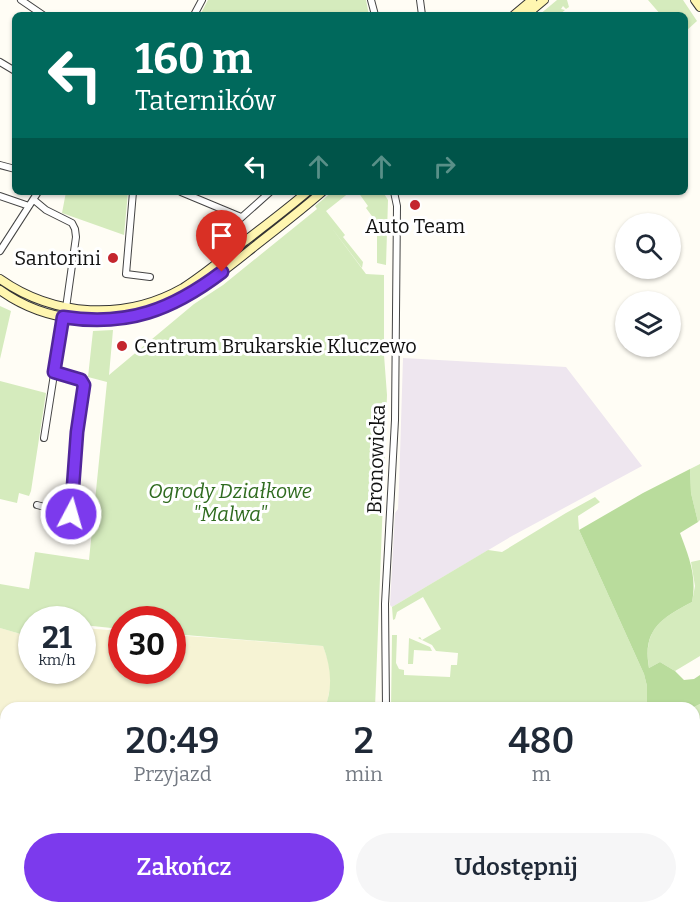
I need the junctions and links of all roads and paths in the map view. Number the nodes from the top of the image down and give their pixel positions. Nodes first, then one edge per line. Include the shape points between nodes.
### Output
1 (21, 0) edge
2 (532, 0) edge
3 (544, 0) edge
4 (39, 12) edge
5 (518, 12) edge
6 (529, 12) edge
7 (36, 195) edge
8 (133, 195) edge
9 (188, 195) edge
10 (267, 195) edge
11 (303, 195) edge
12 (318, 195) edge
13 (394, 195) edge
14 (0, 196) edge
15 (34, 200) junction
16 (29, 206) junction
17 (241, 218) junction
18 (233, 225) dead end
19 (0, 251) edge
20 (150, 277) dead end
21 (0, 279) edge
22 (0, 291) edge
23 (64, 312) junction
24 (54, 372) junction
25 (44, 438) dead end
26 (37, 505) dead end
27 (386, 702) edge

1 - 4 street
2 - 5 main road
3 - 6 main road
7 - 15 street
8 - 20 street via 126,274
9 - 17 street
10 - 17 street
11 - 23 main road via 202,275 160,299 115,310
12 - 23 main road via 215,278 177,302 124,318 96,320
13 - 27 street, Bronowicka via 397,212 395,420 385,610
14 - 16 street
15 - 16 street
15 - 23 street via 69,221 75,229
16 - 19 street
17 - 18 street
21 - 23 main road
22 - 23 main road via 32,308
23 - 24 street
24 - 25 street
24 - 26 street via 83,382 71,514

